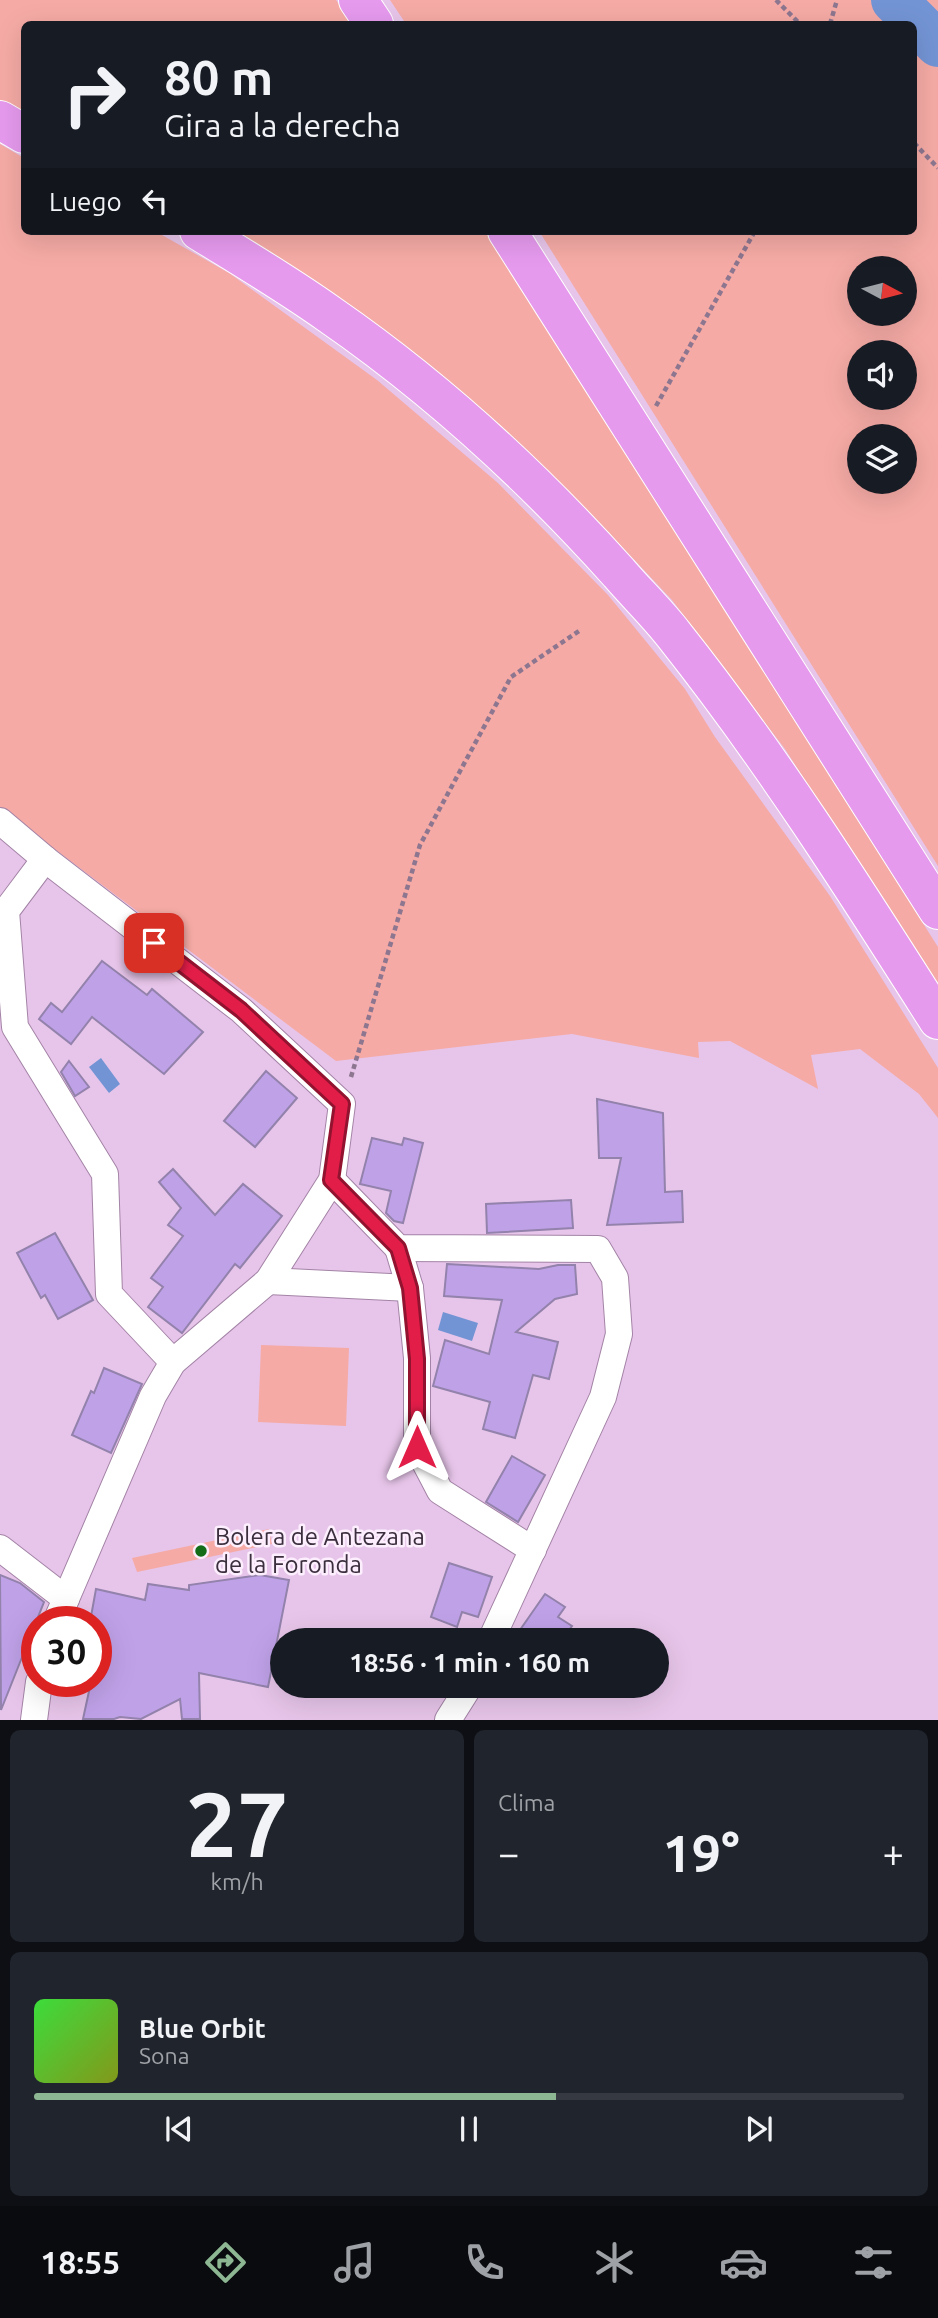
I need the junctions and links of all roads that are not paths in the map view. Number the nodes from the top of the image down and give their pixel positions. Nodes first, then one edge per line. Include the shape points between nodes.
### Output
1 (358, 0) edge
2 (372, 21) edge
3 (0, 120) edge
4 (21, 132) edge
5 (205, 235) edge
6 (510, 235) edge
7 (0, 821) edge
8 (45, 859) junction
9 (938, 910) edge
10 (938, 1020) edge
11 (331, 1180) junction
12 (398, 1248) junction
13 (268, 1281) junction
14 (410, 1288) junction
15 (173, 1362) junction
16 (0, 1548) edge
17 (533, 1550) junction
18 (56, 1606) edge
19 (63, 1606) edge
20 (497, 1628) edge
21 (37, 1697) edge
22 (462, 1698) edge
23 (34, 1720) edge
24 (448, 1720) edge

1 - 2 highway
3 - 4 highway
5 - 10 highway via 329,314 415,378 504,454 576,526 673,633 752,737
6 - 9 highway
7 - 8 street
8 - 11 street via 241,1010 342,1104
8 - 15 street via 6,911 15,1027 105,1174 109,1294
11 - 12 street
11 - 13 street
12 - 14 street
12 - 17 street via 598,1249 615,1278 619,1334 603,1397
13 - 14 street
13 - 15 street
14 - 17 street via 417,1359 417,1447 440,1491
15 - 19 street via 153,1396
16 - 18 street
17 - 20 street
21 - 23 street
22 - 24 street

